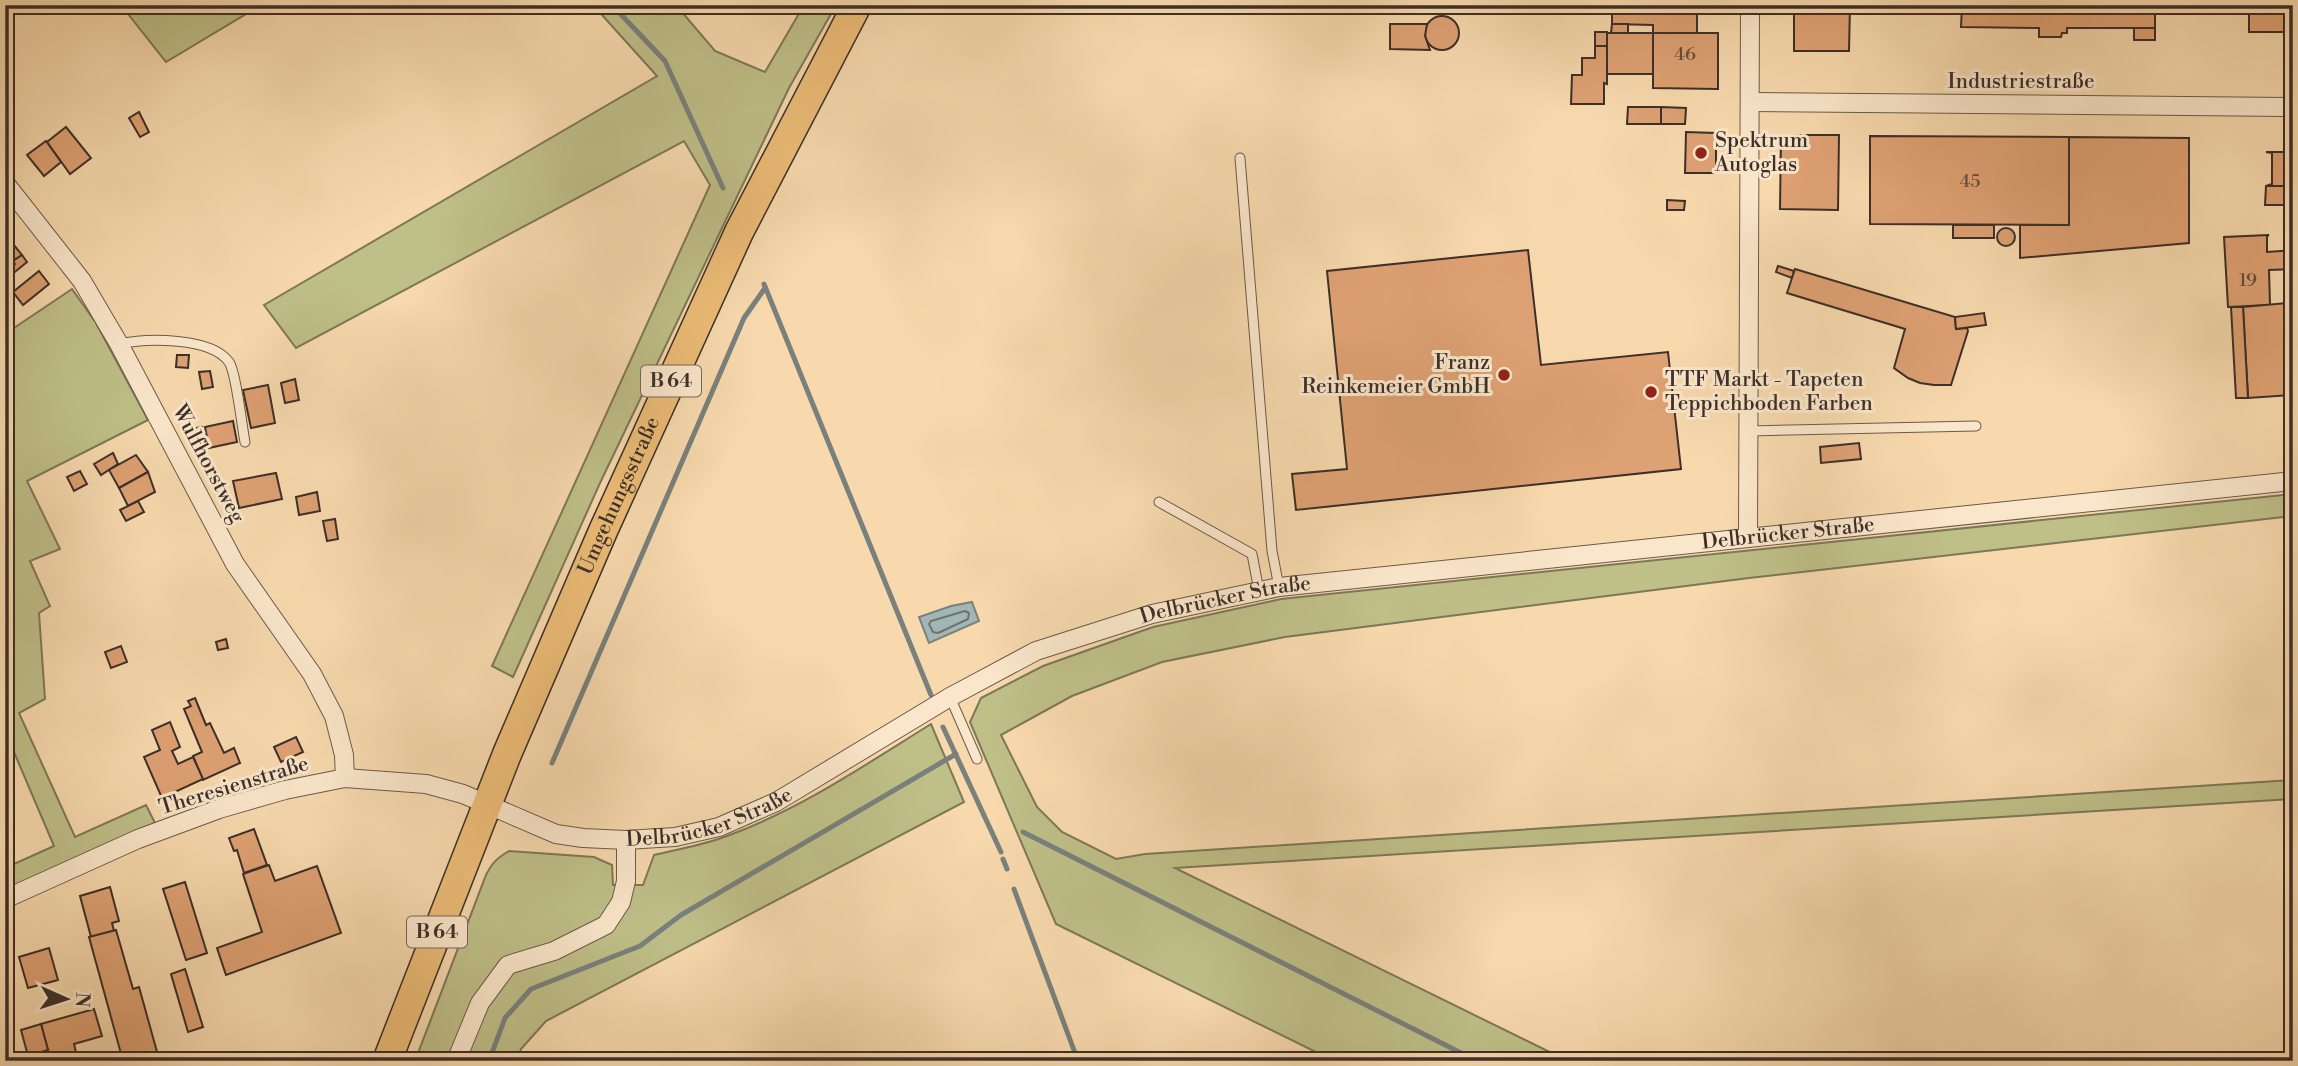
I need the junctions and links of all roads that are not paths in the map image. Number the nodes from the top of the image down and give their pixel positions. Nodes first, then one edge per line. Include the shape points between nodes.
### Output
1 (857, 5) edge
2 (1750, 5) edge
3 (1750, 102) junction
4 (2293, 107) edge
5 (1240, 158) dead end
6 (5, 183) edge
7 (120, 344) junction
8 (1976, 426) dead end
9 (1748, 431) junction
10 (245, 442) dead end
11 (2293, 481) edge
12 (1159, 502) dead end
13 (1748, 537) junction
14 (1279, 587) junction
15 (1259, 591) junction
16 (950, 697) junction
17 (977, 760) dead end
18 (345, 778) junction
19 (486, 804) junction
20 (626, 840) junction
21 (5, 899) edge
22 (387, 1061) edge
23 (456, 1061) edge

1 - 19 main road, Umgehungsstraße / B 64 via 738,232
2 - 3 street
3 - 4 street, Industriestraße
3 - 9 street
5 - 14 lane via 1272,551
6 - 7 street, Wulfhorstweg via 82,281
7 - 10 lane via 163,340 219,352 231,364
7 - 18 street, Wulfhorstweg via 235,564 312,674 334,716
8 - 9 lane
9 - 13 street
11 - 13 street, Delbrücker Straße
12 - 15 lane via 1252,554
13 - 14 street, Delbrücker Straße
14 - 15 street, Delbrücker Straße
15 - 16 street, Delbrücker Straße via 1152,614 1036,651
16 - 17 lane
16 - 20 street, Delbrücker Straße via 776,802 719,827 675,837
18 - 19 street, Theresienstraße via 426,783
18 - 21 street, Theresienstraße via 219,809 138,839
19 - 20 street, Delbrücker Straße via 556,834
19 - 22 main road, B 64
20 - 23 street via 626,881 621,902 606,925 554,951 508,965 480,1003

